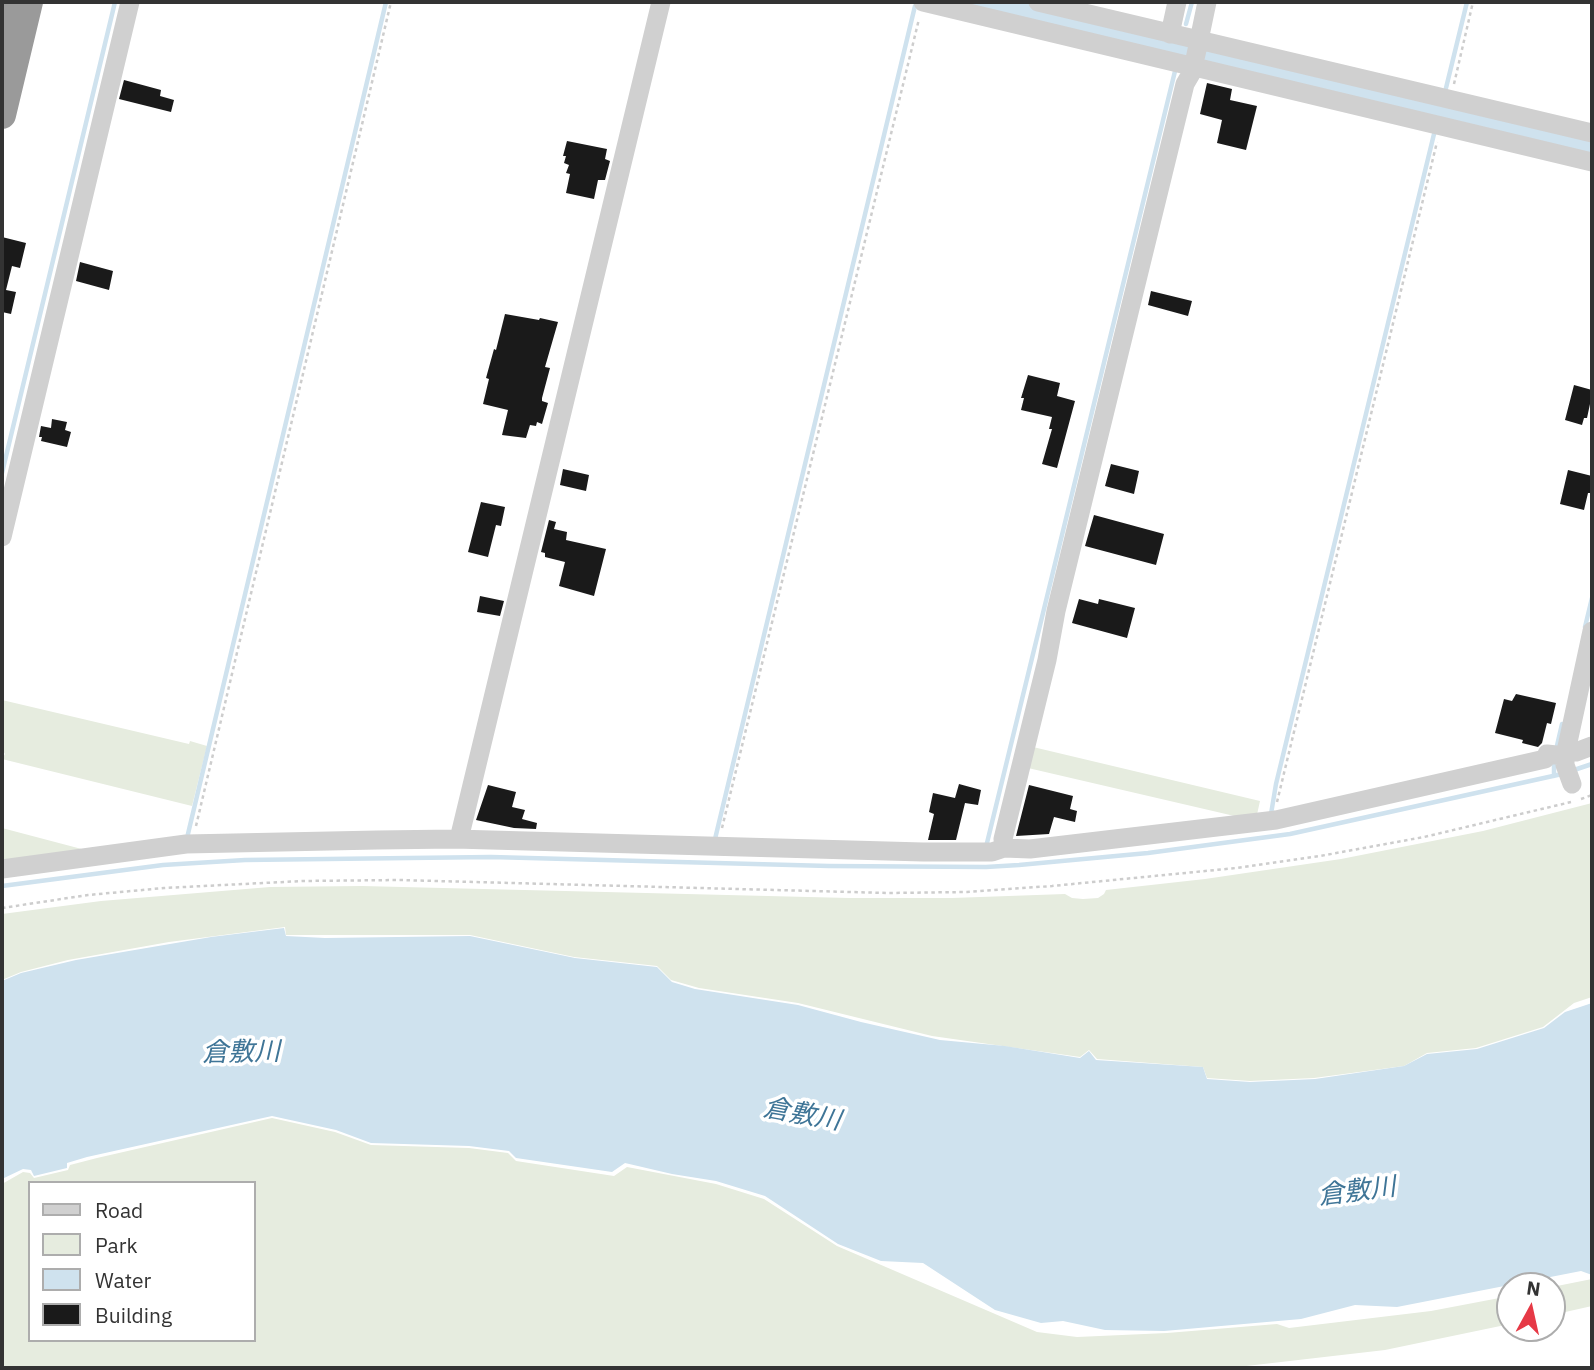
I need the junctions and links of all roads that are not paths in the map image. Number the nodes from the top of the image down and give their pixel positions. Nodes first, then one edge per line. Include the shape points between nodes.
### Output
1 (9, 2) edge
2 (29, 2) edge
3 (130, 2) edge
4 (661, 2) edge
5 (1038, 2) edge
6 (1177, 2) edge
7 (1207, 2) edge
8 (924, 5) edge
9 (2, 33) edge
10 (1170, 34) junction
11 (1189, 58) junction
12 (2, 115) edge
13 (1450, 115) junction
14 (1592, 133) edge
15 (1592, 162) edge
16 (2, 537) edge
17 (1592, 631) edge
18 (1592, 747) edge
19 (1564, 764) junction
20 (453, 839) junction
21 (992, 850) junction
22 (2, 869) edge

1 - 9 highway
2 - 12 highway
3 - 16 street
4 - 20 street
5 - 10 street
6 - 10 street
7 - 11 street
8 - 11 street
10 - 11 street
11 - 13 street
11 - 13 street
11 - 21 street via 1003,839
13 - 14 street
13 - 15 street
17 - 19 street
18 - 19 street via 1576,752
19 - 21 street via 1547,754 1545,759 1273,820
20 - 21 street
20 - 22 street via 197,844

